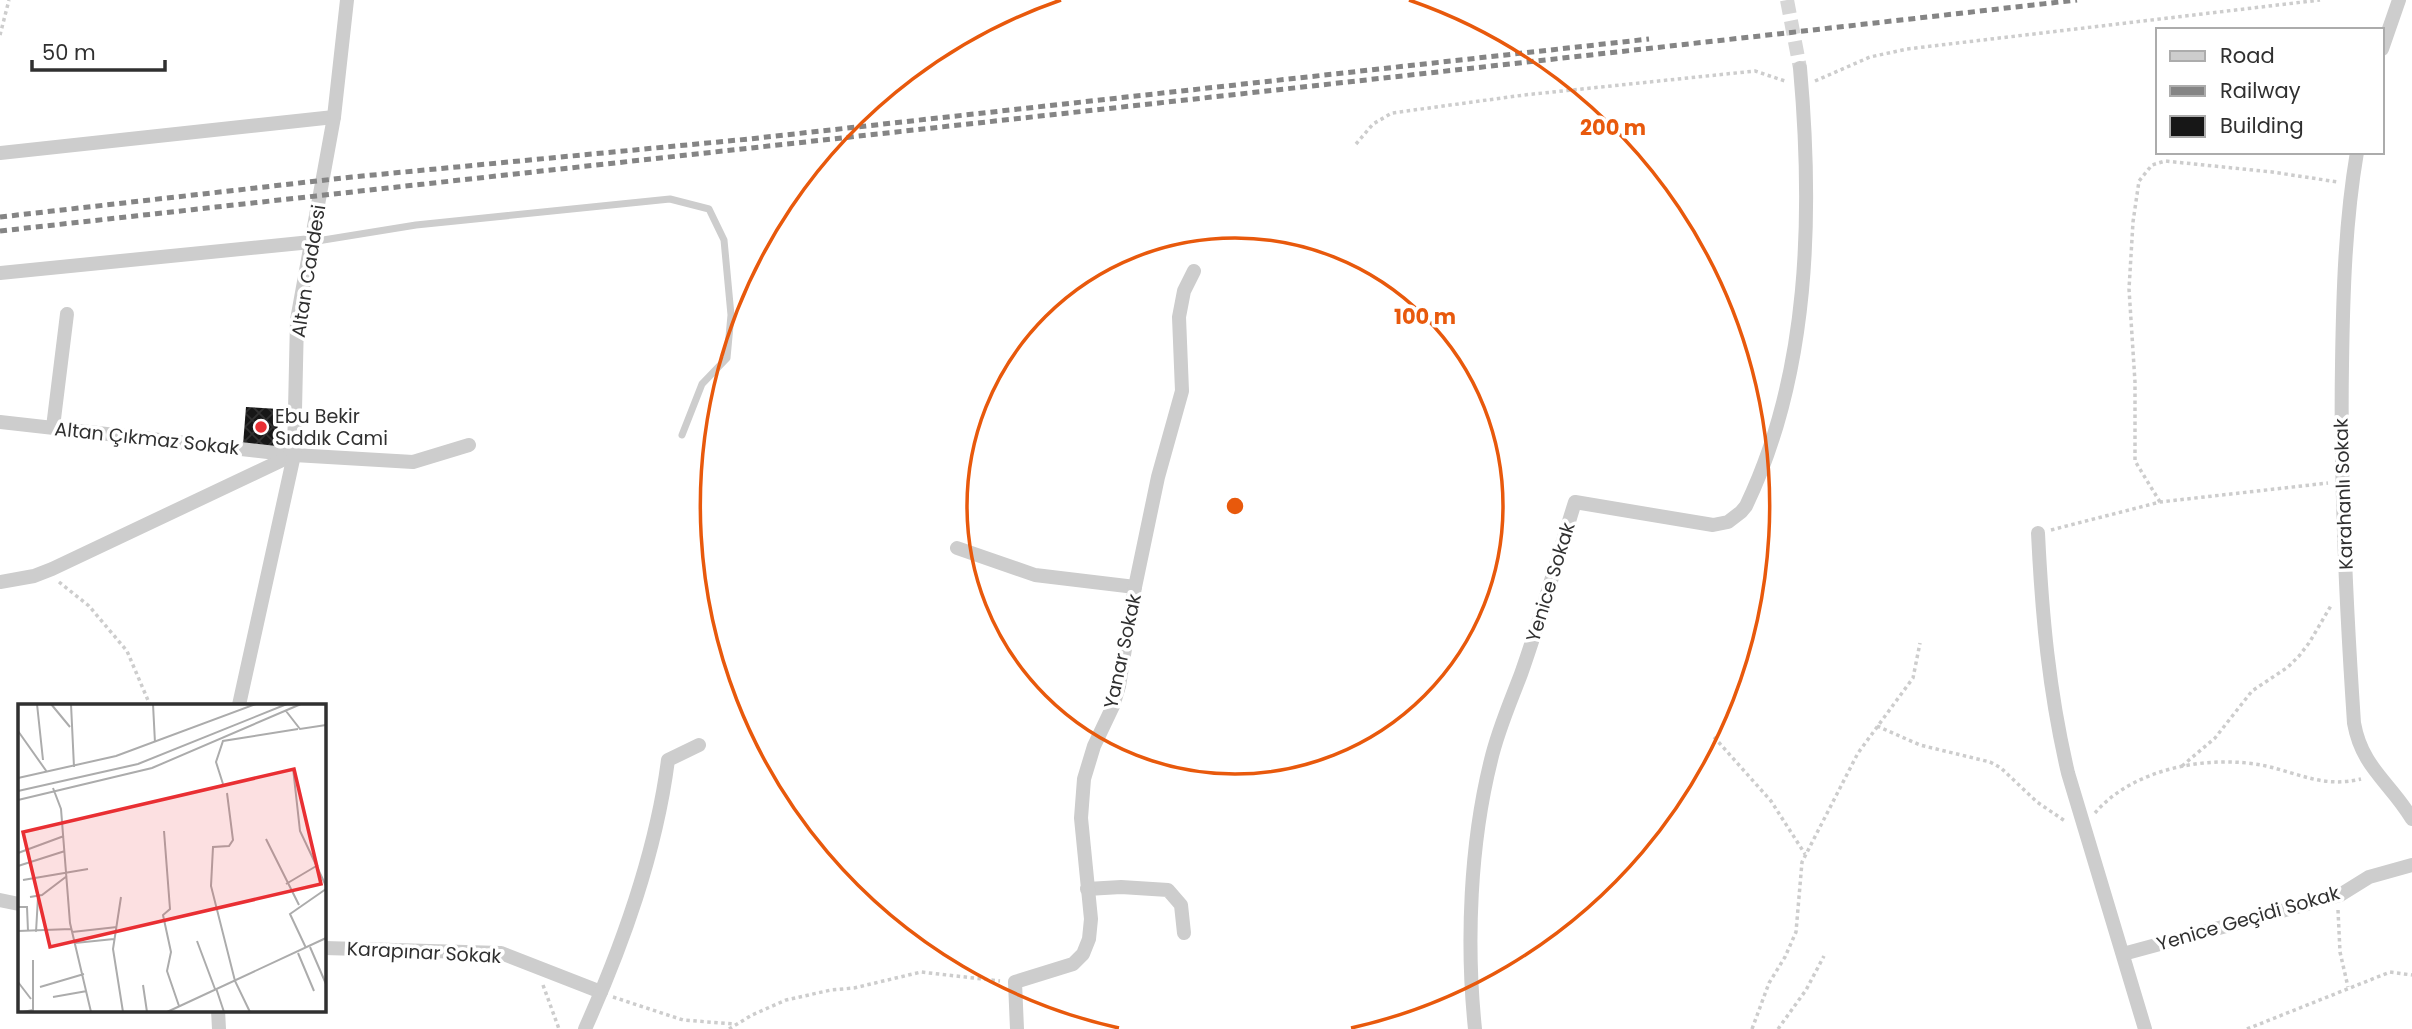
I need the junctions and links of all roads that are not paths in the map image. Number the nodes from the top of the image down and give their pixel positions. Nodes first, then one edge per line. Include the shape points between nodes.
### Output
1 (347, 0) edge
2 (2399, 0) edge
3 (2384, 43) edge
4 (1800, 68) tunnel mouth
5 (334, 117) junction
6 (0, 153) edge
7 (2357, 154) edge
8 (311, 242) junction
9 (1194, 271) dead end
10 (0, 273) edge
11 (67, 314) dead end
12 (0, 422) edge
13 (52, 428) junction
14 (682, 435) dead end
15 (469, 445) dead end
16 (294, 454) junction
17 (2038, 533) road end
18 (957, 548) dead end
19 (0, 582) edge
20 (1135, 586) junction
21 (239, 704) edge
22 (699, 745) dead end
23 (2412, 818) edge
24 (2412, 864) edge
25 (1087, 890) junction
26 (0, 900) edge
27 (18, 904) edge
28 (1184, 933) dead end
29 (326, 948) edge
30 (2123, 954) junction
31 (601, 992) junction
32 (585, 1029) edge
33 (1017, 1029) edge
34 (1475, 1029) edge
35 (2145, 1029) edge

1 - 5 street, Altan Caddesi
2 - 3 street
4 - 34 street, Yenice Sokak via 1805,208 1796,342 1785,402 1768,455 1741,512 1721,524 1575,502 1483,794 1469,960
5 - 6 street
5 - 8 street, Altan Caddesi
7 - 23 street, Karahanlı Sokak via 2342,339 2342,482 2354,723 2360,748
8 - 10 street
8 - 14 lane via 416,225 670,199 709,209 724,240 731,315 727,358 702,384
8 - 16 street, Altan Caddesi via 297,320
9 - 20 street, Yanar Sokak via 1179,317 1182,391
11 - 13 street
12 - 13 street, Altan Çıkmaz Sokak
13 - 16 street, Altan Çıkmaz Sokak
15 - 16 street, Altan Çıkmaz Sokak via 413,461
16 - 19 street via 42,573
16 - 21 street, Altan Caddesi
17 - 30 street via 2051,695 2068,773
18 - 20 street via 1035,575
20 - 25 street, Yanar Sokak via 1119,686 1084,779 1081,818
22 - 31 street via 668,760 663,804 651,846
24 - 30 street, Yenice Geçidi Sokak via 2369,877 2340,895
25 - 28 street via 1168,890 1181,905
25 - 33 street, Yanar Sokak via 1091,929 1083,954 1073,964 1015,982
26 - 27 street
29 - 31 street, Karapınar Sokak via 501,953
30 - 35 street
31 - 32 street

